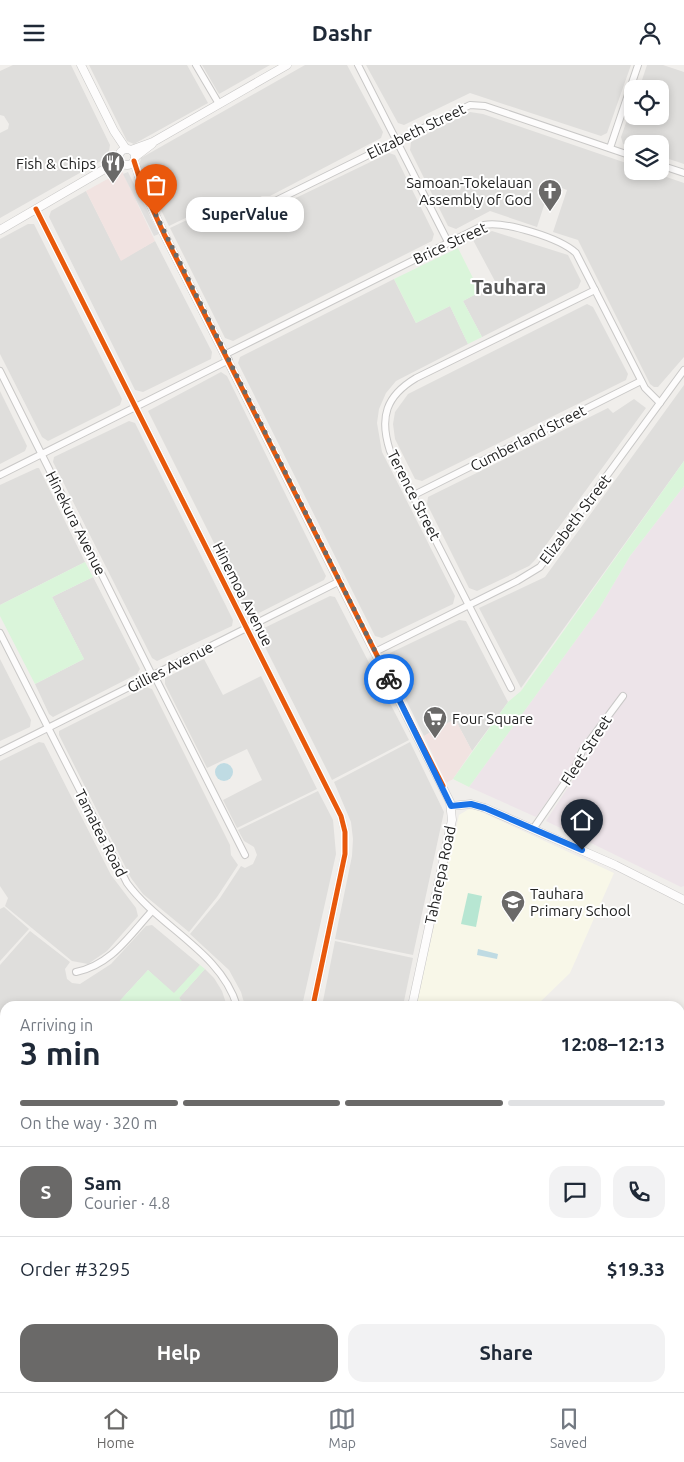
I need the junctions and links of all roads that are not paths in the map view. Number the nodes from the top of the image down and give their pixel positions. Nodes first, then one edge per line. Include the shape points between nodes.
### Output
1 (81, 65) edge
2 (196, 65) edge
3 (287, 65) edge
4 (358, 65) edge
5 (638, 65) edge
6 (219, 105) junction
7 (397, 139) junction
8 (610, 148) junction
9 (624, 153) edge
10 (127, 157) junction
11 (669, 168) edge
12 (684, 173) edge
13 (263, 207) dead end
14 (36, 209) junction
15 (0, 230) edge
16 (448, 242) junction
17 (595, 290) junction
18 (227, 357) junction
19 (684, 370) edge
20 (0, 371) edge
21 (641, 381) junction
22 (660, 403) junction
23 (136, 407) junction
24 (41, 454) junction
25 (0, 475) edge
26 (414, 495) junction
27 (340, 581) junction
28 (470, 605) junction
29 (247, 628) junction
30 (0, 633) edge
31 (375, 652) junction
32 (153, 675) junction
33 (511, 688) dead end
34 (623, 695) dead end
35 (48, 728) junction
36 (0, 752) edge
37 (451, 806) junction
38 (533, 829) junction
39 (245, 855) dead end
40 (684, 899) edge
41 (152, 911) junction
42 (76, 972) dead end
43 (236, 1001) edge
44 (314, 1001) edge
45 (413, 1001) edge

1 - 10 street, Taharepa Road
2 - 6 street
3 - 6 street
4 - 7 street
5 - 8 street
6 - 10 street
7 - 8 street, Elizabeth Street via 463,106 476,105
7 - 13 street, Elizabeth Street
7 - 16 street
8 - 9 street, Elizabeth Street
10 - 14 street
10 - 18 street, Taharepa Road
11 - 12 street
14 - 15 street
14 - 23 street, Hinemoa Avenue
16 - 17 street, Brice Street via 484,225 507,225 570,248 580,259
16 - 18 street, Brice Street
17 - 21 street, Brice Street
17 - 26 street, Terence Street via 416,378 398,391 385,416 385,433 390,451
18 - 23 street, Brice Street
18 - 27 street, Taharepa Road
19 - 22 street, Elizabeth Street
20 - 24 street, Hinekura Avenue
21 - 22 street, Brice Street
21 - 26 street, Cumberland Street
22 - 28 street, Elizabeth Street via 540,567
23 - 24 street, Brice Street
23 - 29 street, Hinemoa Avenue
24 - 25 street, Brice Street
24 - 32 street, Hinekura Avenue
26 - 28 street, Terence Street
27 - 29 street, Gillies Avenue
27 - 31 street, Taharepa Road
28 - 31 street, Elizabeth Street
28 - 33 street, Terence Street
29 - 32 street, Gillies Avenue
29 - 44 street, Hinemoa Avenue via 337,808 345,832 344,861
30 - 35 street, Tamatea Road
31 - 37 street, Taharepa Road
32 - 35 street, Gillies Avenue
32 - 39 street, Hinekura Avenue
34 - 38 street, Fleet Street via 582,751 575,767
35 - 36 street, Gillies Avenue
35 - 41 street, Tamatea Road via 120,873
37 - 38 street via 478,805
37 - 45 street, Taharepa Road via 452,820
38 - 40 street
41 - 42 street via 114,954 100,965
41 - 43 street, Tamatea Road via 218,969

